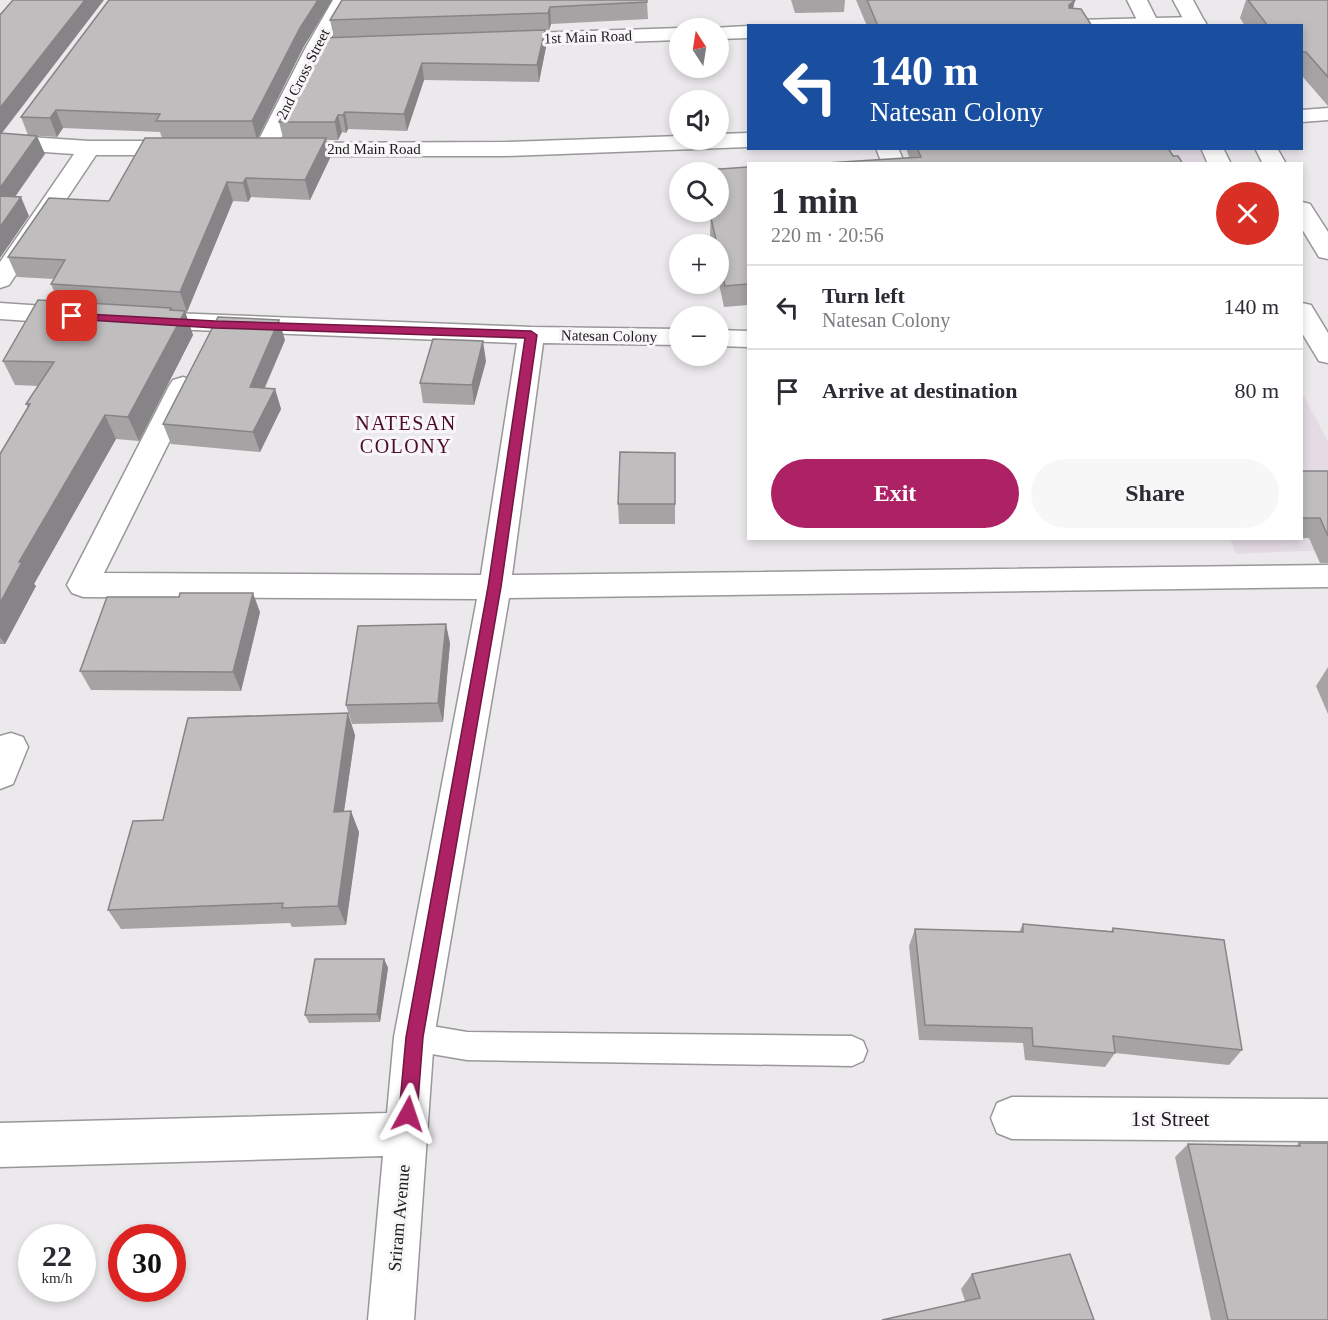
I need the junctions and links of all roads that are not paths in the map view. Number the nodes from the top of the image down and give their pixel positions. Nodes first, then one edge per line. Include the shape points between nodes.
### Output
1 (343, 0) edge
2 (1137, 0) edge
3 (1182, 0) edge
4 (1149, 24) edge
5 (1196, 24) edge
6 (747, 32) edge
7 (729, 33) edge
8 (669, 34) edge
9 (480, 41) edge
10 (316, 46) junction
11 (339, 46) edge
12 (1328, 114) edge
13 (1303, 116) edge
14 (23, 123) edge
15 (747, 140) edge
16 (5, 142) edge
17 (89, 148) junction
18 (206, 148) edge
19 (241, 148) edge
20 (264, 149) junction
21 (1303, 210) edge
22 (1328, 252) edge
23 (0, 280) edge
24 (0, 311) edge
25 (1304, 319) edge
26 (531, 335) junction
27 (669, 337) edge
28 (729, 338) edge
29 (747, 339) edge
30 (204, 345) junction
31 (1328, 355) edge
32 (1328, 576) edge
33 (495, 587) junction
34 (414, 1037) junction
35 (852, 1051) dead end
36 (1012, 1118) dead end
37 (1328, 1120) edge
38 (406, 1134) junction
39 (0, 1145) edge
40 (391, 1320) edge

1 - 10 street, 2nd Cross Street
2 - 4 street
3 - 5 street
6 - 7 street
8 - 9 street, 1st Main Road
10 - 11 street
10 - 20 street, 2nd Cross Street
12 - 13 street
14 - 16 street
15 - 20 street, 2nd Main Road via 505,149
16 - 17 street
17 - 18 street
17 - 23 street
19 - 20 street, 2nd Main Road
21 - 22 street
24 - 30 street, Natesan Colony via 107,318
25 - 31 street
26 - 27 street, Natesan Colony
26 - 30 street, Natesan Colony
26 - 33 street, Sriram Avenue
28 - 29 street
30 - 33 street via 83,585
32 - 33 street
33 - 34 street, Sriram Avenue
34 - 35 lane via 467,1046
34 - 38 street, Sriram Avenue
36 - 37 street, 1st Street
38 - 39 street
38 - 40 street, Sriram Avenue

